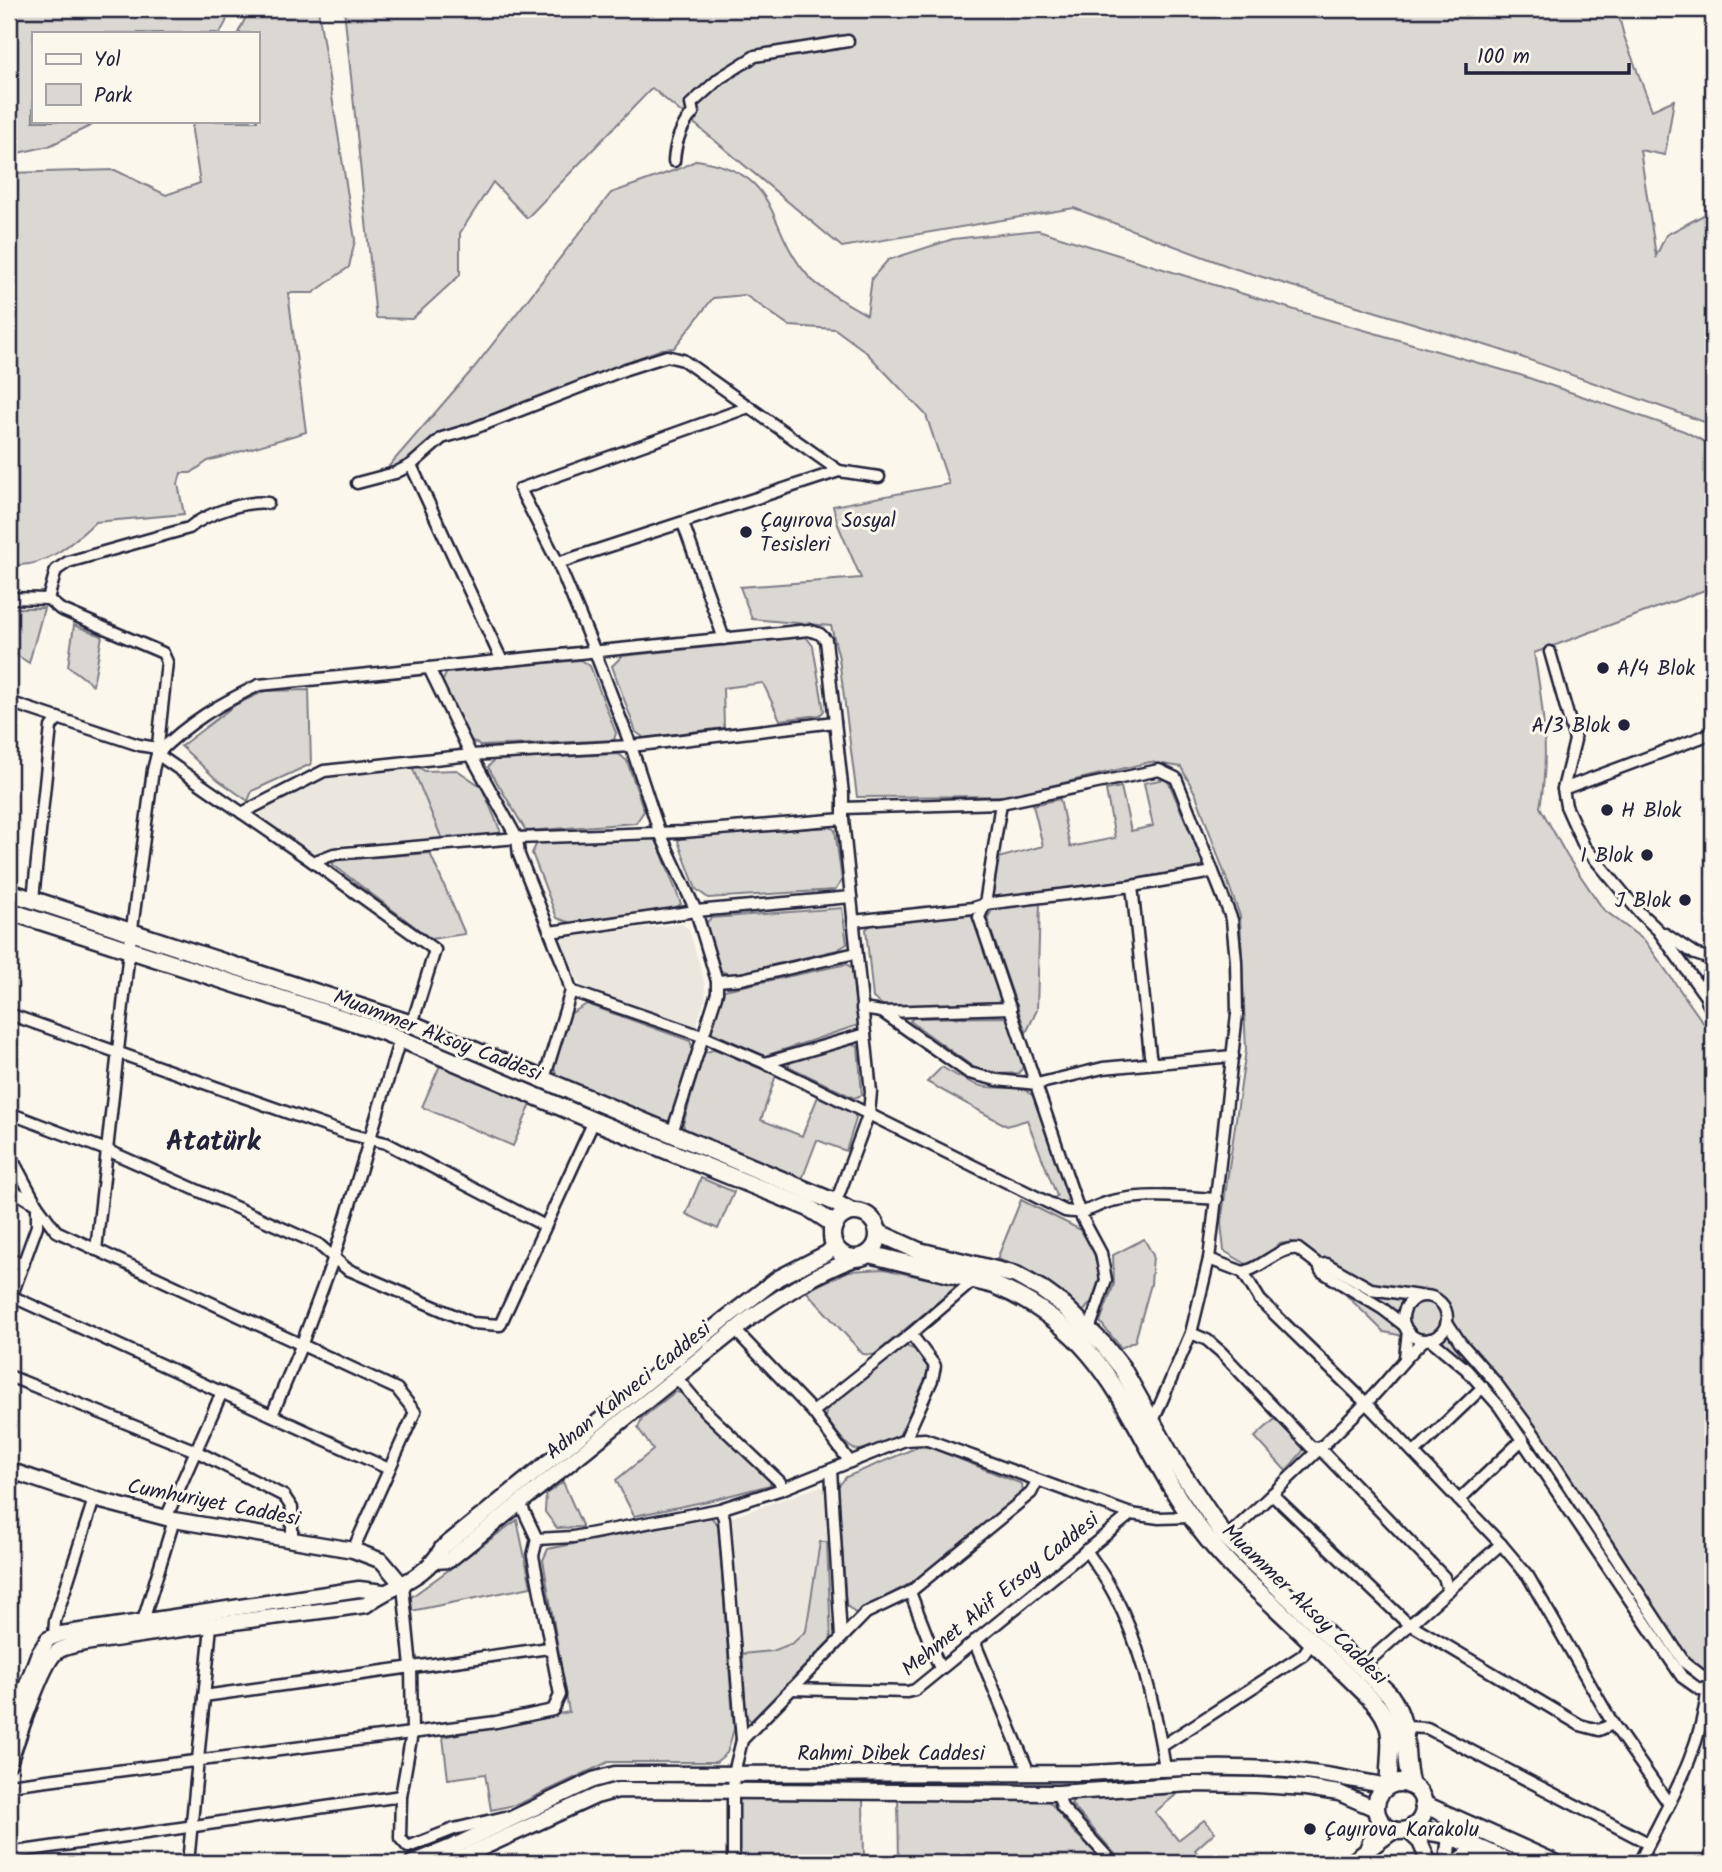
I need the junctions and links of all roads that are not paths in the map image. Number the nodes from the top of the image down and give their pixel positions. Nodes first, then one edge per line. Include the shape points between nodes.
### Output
1 (848, 41) dead end
2 (674, 161) dead end
3 (749, 407) junction
4 (411, 465) junction
5 (838, 471) junction
6 (879, 477) dead end
7 (357, 483) dead end
8 (268, 503) dead end
9 (683, 523) junction
10 (558, 563) junction
11 (9, 598) edge
12 (48, 598) junction
13 (724, 639) junction
14 (595, 652) junction
15 (1550, 652) dead end
16 (502, 661) junction
17 (429, 668) junction
18 (9, 702) edge
19 (58, 718) junction
20 (835, 722) junction
21 (1713, 733) edge
22 (631, 746) junction
23 (157, 751) junction
24 (471, 755) junction
25 (1563, 789) junction
26 (1001, 803) junction
27 (242, 813) junction
28 (843, 813) junction
29 (659, 831) junction
30 (517, 838) junction
31 (313, 862) junction
32 (1213, 872) junction
33 (1132, 886) junction
34 (9, 892) edge
35 (851, 897) junction
36 (33, 900) junction
37 (985, 904) junction
38 (9, 911) edge
39 (696, 911) junction
40 (853, 921) junction
41 (1658, 930) junction
42 (132, 932) junction
43 (550, 932) junction
44 (130, 951) junction
45 (856, 953) junction
46 (1713, 960) edge
47 (1713, 969) edge
48 (717, 981) junction
49 (571, 991) junction
50 (1704, 994) junction
51 (1011, 1008) junction
52 (862, 1009) junction
53 (1713, 1011) edge
54 (882, 1012) junction
55 (9, 1014) edge
56 (412, 1024) junction
57 (865, 1034) junction
58 (702, 1036) junction
59 (400, 1039) junction
60 (119, 1053) junction
61 (1233, 1056) junction
62 (1152, 1062) junction
63 (765, 1063) junction
64 (544, 1079) junction
65 (1037, 1084) junction
66 (9, 1112) edge
67 (869, 1113) junction
68 (594, 1121) junction
69 (671, 1133) junction
70 (369, 1139) junction
71 (109, 1151) junction
72 (9, 1153) edge
73 (9, 1188) edge
74 (1217, 1199) junction
75 (832, 1200) junction
76 (37, 1205) junction
77 (852, 1212) junction
78 (1080, 1213) junction
79 (545, 1226) junction
80 (879, 1233) junction
81 (833, 1238) junction
82 (96, 1250) junction
83 (862, 1256) junction
84 (334, 1257) junction
85 (9, 1258) edge
86 (1209, 1259) junction
87 (23, 1265) junction
88 (1319, 1265) junction
89 (1243, 1272) junction
90 (974, 1280) junction
91 (1420, 1296) junction
92 (10, 1300) edge
93 (1447, 1322) junction
94 (1406, 1328) junction
95 (735, 1330) junction
96 (1089, 1330) junction
97 (1191, 1333) junction
98 (911, 1334) junction
99 (1427, 1340) junction
100 (301, 1346) junction
101 (1405, 1357) junction
102 (9, 1376) edge
103 (676, 1377) junction
104 (1483, 1387) junction
105 (222, 1392) junction
106 (1366, 1403) junction
107 (813, 1412) junction
108 (272, 1415) junction
109 (1153, 1421) junction
110 (1523, 1439) junction
111 (905, 1440) junction
112 (1320, 1448) junction
113 (196, 1451) junction
114 (1414, 1453) junction
115 (850, 1462) junction
116 (389, 1469) junction
117 (831, 1470) junction
118 (12, 1471) edge
119 (1037, 1480) junction
120 (782, 1489) junction
121 (1272, 1494) junction
122 (9, 1495) edge
123 (94, 1499) junction
124 (1459, 1500) junction
125 (520, 1503) junction
126 (720, 1509) junction
127 (1130, 1514) junction
128 (1191, 1517) junction
129 (170, 1519) junction
130 (1226, 1538) junction
131 (292, 1539) junction
132 (537, 1539) junction
133 (1501, 1544) junction
134 (353, 1550) junction
135 (1086, 1550) junction
136 (435, 1561) junction
137 (403, 1586) junction
138 (1448, 1591) junction
139 (383, 1592) junction
140 (910, 1592) junction
141 (143, 1621) junction
142 (1411, 1624) junction
143 (211, 1626) junction
144 (54, 1636) junction
145 (841, 1637) junction
146 (974, 1641) junction
147 (1312, 1642) junction
148 (549, 1648) junction
149 (411, 1667) junction
150 (1362, 1667) junction
151 (940, 1669) junction
152 (1711, 1678) edge
153 (791, 1689) junction
154 (1710, 1690) edge
155 (204, 1696) junction
156 (13, 1708) edge
157 (1613, 1724) junction
158 (1708, 1725) edge
159 (1405, 1727) junction
160 (9, 1733) edge
161 (412, 1733) junction
162 (742, 1740) junction
163 (1162, 1746) junction
164 (198, 1760) junction
165 (9, 1763) edge
166 (1166, 1768) junction
167 (734, 1773) junction
168 (1029, 1773) junction
169 (9, 1785) edge
170 (1388, 1786) junction
171 (1411, 1786) junction
172 (733, 1790) junction
173 (1058, 1793) junction
174 (401, 1796) junction
175 (1423, 1804) junction
176 (1669, 1804) junction
177 (526, 1812) junction
178 (1377, 1814) junction
179 (191, 1826) junction
180 (1451, 1827) junction
181 (1405, 1829) junction
182 (1648, 1843) junction
183 (1482, 1850) junction
184 (9, 1853) edge
185 (1365, 1853) junction
186 (457, 1862) edge
187 (188, 1863) edge
188 (412, 1863) edge
189 (733, 1863) edge
190 (1114, 1863) edge
191 (1350, 1863) edge
192 (1429, 1863) edge
193 (1447, 1863) edge
194 (1457, 1863) edge
195 (1511, 1863) edge
196 (1555, 1863) edge
197 (1639, 1863) edge

1 - 2 street via 755,56 720,78 691,104 693,113 682,129
3 - 4 street via 683,360 667,356 442,438
3 - 5 street
3 - 10 street via 520,489
4 - 7 street
4 - 16 street
5 - 6 street
5 - 9 street
8 - 12 street via 257,501 200,519 189,528 68,562 56,570
9 - 10 street
9 - 13 street
10 - 14 street
11 - 12 street
12 - 23 street via 60,609 163,653 167,662
13 - 14 street
13 - 20 street via 810,630 820,634 827,640
14 - 16 street
14 - 22 street
15 - 25 street via 1575,740
16 - 17 street
17 - 23 street via 259,685 219,705
17 - 24 street
18 - 19 street
19 - 23 street
19 - 36 street via 51,727
20 - 22 street
20 - 28 street
21 - 25 street
22 - 24 street
22 - 29 street
23 - 27 street
23 - 42 street
24 - 27 street via 324,772
24 - 30 street
25 - 41 street via 1584,846
26 - 28 street
26 - 32 street via 1159,770 1176,778
26 - 37 street
27 - 31 street
28 - 29 street
28 - 35 street
29 - 30 street
29 - 39 street
30 - 31 street via 334,854
30 - 43 street via 519,855
31 - 56 street via 435,950
32 - 33 street
32 - 61 street via 1232,920 1235,947
33 - 37 street
33 - 62 street
34 - 36 main road
35 - 39 street
35 - 40 street
36 - 42 main road
37 - 40 street
37 - 51 street via 979,916
38 - 44 main road, Muammer Aksoy Caddesi
39 - 43 street
39 - 48 street
40 - 45 street
41 - 46 street
41 - 50 street
42 - 44 street
42 - 56 main road
43 - 49 street
44 - 59 main road, Muammer Aksoy Caddesi
44 - 60 street
45 - 48 street
45 - 52 street
47 - 50 street
48 - 58 street
49 - 58 street
49 - 64 street
50 - 53 street
51 - 54 street
51 - 65 street
52 - 54 street
52 - 57 street
54 - 65 street via 969,1073
55 - 60 street
56 - 64 main road
57 - 63 street
57 - 67 street
58 - 63 street
58 - 69 street
59 - 68 main road, Muammer Aksoy Caddesi
59 - 70 street
60 - 70 street
60 - 71 street
61 - 62 street
61 - 74 street
62 - 65 street
63 - 67 street
64 - 69 main road
65 - 78 street
66 - 71 street
67 - 75 street via 839,1194
67 - 78 street via 1065,1211
68 - 79 street
68 - 81 main road, Muammer Aksoy Caddesi via 809,1208 832,1223
69 - 75 main road
70 - 79 street via 386,1143
70 - 84 street
71 - 82 street
71 - 84 street via 318,1244
72 - 76 street
73 - 76 street
74 - 78 street via 1163,1196 1112,1201
74 - 86 street
75 - 77 main road
76 - 82 street via 56,1231
76 - 87 street via 37,1226
77 - 80 main road via 866,1214
77 - 81 main road via 838,1218
78 - 96 street via 1101,1253 1106,1280
79 - 84 street via 500,1325 472,1323 346,1269
80 - 83 main road via 877,1245
80 - 96 main road via 919,1251 1016,1275 1063,1305
81 - 83 main road via 842,1255
81 - 136 main road, Adnan Kahveci Caddesi via 827,1253 778,1278 725,1319 442,1548
82 - 100 street
83 - 90 main road, Muammer Aksoy Caddesi
83 - 95 main road, Adnan Kahveci Caddesi via 788,1291
84 - 100 street
85 - 87 street
86 - 89 street
86 - 97 street
87 - 92 street
88 - 89 street via 1292,1248
88 - 91 street via 1327,1264 1371,1289
88 - 94 street via 1321,1271
89 - 106 street via 1260,1300
90 - 98 street
90 - 128 main road, Muammer Aksoy Caddesi via 1046,1311 1085,1346 1122,1397 1165,1479
91 - 93 street via 1443,1304
91 - 94 street via 1406,1307
92 - 105 street
93 - 99 street via 1441,1333
93 - 152 street via 1539,1441 1684,1662
94 - 99 street
94 - 101 street
95 - 103 main road, Adnan Kahveci Caddesi
95 - 107 street
96 - 109 main road via 1122,1368
97 - 109 street
97 - 112 street via 1221,1352 1311,1447
98 - 107 street
98 - 111 street via 934,1366
99 - 101 street
99 - 104 street
100 - 108 street
100 - 116 street via 397,1389 415,1412
101 - 106 street
102 - 113 street
103 - 120 street
103 - 125 main road, Adnan Kahveci Caddesi
104 - 110 street
104 - 114 street
105 - 108 street
105 - 113 street
106 - 112 street
106 - 114 street
107 - 115 street
108 - 116 street
109 - 130 main road
110 - 124 street
110 - 154 street via 1682,1677 1699,1689
111 - 115 street
111 - 119 street via 925,1439
112 - 121 street
112 - 138 street via 1444,1577
113 - 129 street
113 - 131 street via 284,1496 292,1508
114 - 124 street
115 - 117 street
116 - 134 street
117 - 120 street
117 - 145 street
118 - 122 street
118 - 123 main road, Cumhuriyet Caddesi
119 - 127 street
119 - 140 street via 1031,1493
120 - 126 street
121 - 130 street
121 - 142 street
123 - 129 main road, Cumhuriyet Caddesi
123 - 144 street
124 - 133 street
125 - 132 street
125 - 136 main road, Adnan Kahveci Caddesi via 449,1560
126 - 132 street via 573,1537
126 - 162 street
127 - 128 street
127 - 135 street, Mehmet Akif Ersoy Caddesi
128 - 147 main road, Muammer Aksoy Caddesi via 1229,1564
129 - 131 main road, Cumhuriyet Caddesi
129 - 141 street
130 - 150 main road
131 - 134 main road, Cumhuriyet Caddesi
132 - 148 street via 533,1556
133 - 138 street
133 - 157 street via 1528,1576
134 - 137 main road, Cumhuriyet Caddesi via 382,1561
135 - 146 street, Mehmet Akif Ersoy Caddesi
135 - 163 street via 1128,1626
136 - 137 main road, Adnan Kahveci Caddesi
137 - 139 main road, Adnan Kahveci Caddesi
137 - 149 street
138 - 142 street
139 - 141 main road via 359,1589
139 - 143 main road, Adnan Kahveci Caddesi via 366,1605
140 - 145 street via 866,1613
140 - 151 street
141 - 144 main road
142 - 150 street
142 - 157 street via 1580,1726 1599,1730
143 - 155 street
143 - 165 main road, Adnan Kahveci Caddesi via 56,1651
144 - 156 main road via 38,1655
145 - 153 street
146 - 151 street, Mehmet Akif Ersoy Caddesi
146 - 168 street
147 - 163 street via 1303,1655
147 - 170 main road, Muammer Aksoy Caddesi via 1386,1716 1392,1744
148 - 149 street
148 - 161 street via 560,1695 553,1710
149 - 155 street
149 - 161 street
150 - 159 main road via 1389,1695
151 - 153 street, Mehmet Akif Ersoy Caddesi via 907,1692
152 - 154 street
153 - 162 street
154 - 158 street
155 - 164 street
156 - 160 main road
157 - 176 street
158 - 176 street
159 - 171 main road
159 - 182 street via 1427,1728
161 - 164 street
161 - 174 street
162 - 167 street
163 - 166 street
164 - 169 street
164 - 179 street
166 - 168 main road, Rahmi Dibek Caddesi
166 - 170 main road, Rahmi Dibek Caddesi via 1287,1770
167 - 168 main road, Rahmi Dibek Caddesi
167 - 172 street
167 - 177 main road, Rahmi Dibek Caddesi via 603,1776
170 - 171 main road, Rahmi Dibek Caddesi
170 - 178 main road via 1378,1796
171 - 175 main road, Rahmi Dibek Caddesi
172 - 173 main road, Rahmi Dibek Caddesi
172 - 186 main road, Rahmi Dibek Caddesi via 607,1793
172 - 189 street
173 - 178 main road, Rahmi Dibek Caddesi via 1190,1784 1294,1787 1339,1793
173 - 190 street via 1062,1807
174 - 177 street via 400,1838 408,1847 454,1829
174 - 179 street
175 - 180 main road, Rahmi Dibek Caddesi
175 - 181 main road via 1422,1815
176 - 182 street
177 - 188 main road, Rahmi Dibek Caddesi
178 - 181 main road, Rahmi Dibek Caddesi via 1388,1828
178 - 185 main road
179 - 184 street
179 - 187 street
180 - 181 main road, Rahmi Dibek Caddesi
180 - 183 main road, Rahmi Dibek Caddesi
180 - 193 main road
180 - 196 main road, Rahmi Dibek Caddesi
181 - 185 main road
181 - 192 main road via 1420,1842
182 - 197 street
183 - 194 main road via 1472,1851
183 - 195 main road, Rahmi Dibek Caddesi
185 - 191 main road

